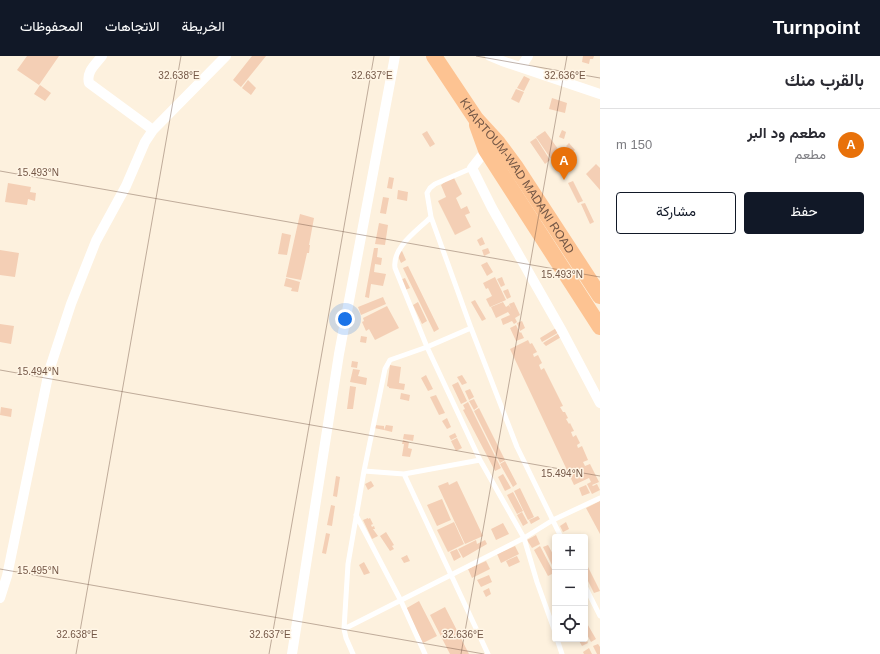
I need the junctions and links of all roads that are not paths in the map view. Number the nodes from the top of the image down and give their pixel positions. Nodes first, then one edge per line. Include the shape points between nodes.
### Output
1 (102, 56) edge
2 (226, 56) edge
3 (395, 56) edge
4 (434, 56) edge
5 (490, 56) edge
6 (528, 56) edge
7 (522, 67) junction
8 (600, 94) edge
9 (153, 130) junction
10 (492, 146) junction
11 (472, 168) junction
12 (431, 217) junction
13 (600, 296) edge
14 (600, 327) edge
15 (471, 328) junction
16 (427, 347) junction
17 (600, 403) edge
18 (480, 460) junction
19 (364, 470) junction
20 (404, 474) junction
21 (600, 498) edge
22 (356, 515) junction
23 (553, 520) junction
24 (560, 534) edge
25 (524, 538) junction
26 (451, 575) junction
27 (588, 592) edge
28 (0, 598) edge
29 (401, 601) junction
30 (600, 616) edge
31 (552, 624) edge
32 (344, 629) junction
33 (559, 642) edge
34 (292, 654) edge
35 (353, 654) edge
36 (425, 654) edge
37 (488, 654) edge
38 (562, 654) edge

1 - 9 street via 89,72 89,83
2 - 9 street
3 - 34 street via 339,354
4 - 10 highway, KHARTOUM-WAD MADANI ROAD
5 - 7 street
6 - 7 street
7 - 8 street
9 - 28 street via 96,241 71,304 49,371 7,576
10 - 11 street
10 - 13 highway, KHARTOUM-WAD MADANI ROAD via 515,166
10 - 14 highway
11 - 12 lane via 430,188 427,193
11 - 17 street
12 - 15 lane
12 - 16 lane via 406,241 396,253 394,261
15 - 16 lane
15 - 23 lane via 517,447
16 - 18 lane
16 - 19 lane via 390,360 385,369
18 - 20 lane
18 - 25 lane
19 - 20 lane
19 - 22 lane
20 - 26 lane
21 - 23 lane
22 - 29 lane
22 - 32 lane via 348,564
23 - 24 lane
23 - 25 lane
25 - 26 lane
25 - 31 lane
26 - 29 lane
26 - 37 lane
27 - 30 lane
29 - 32 lane
29 - 36 lane
32 - 35 lane
33 - 38 lane

